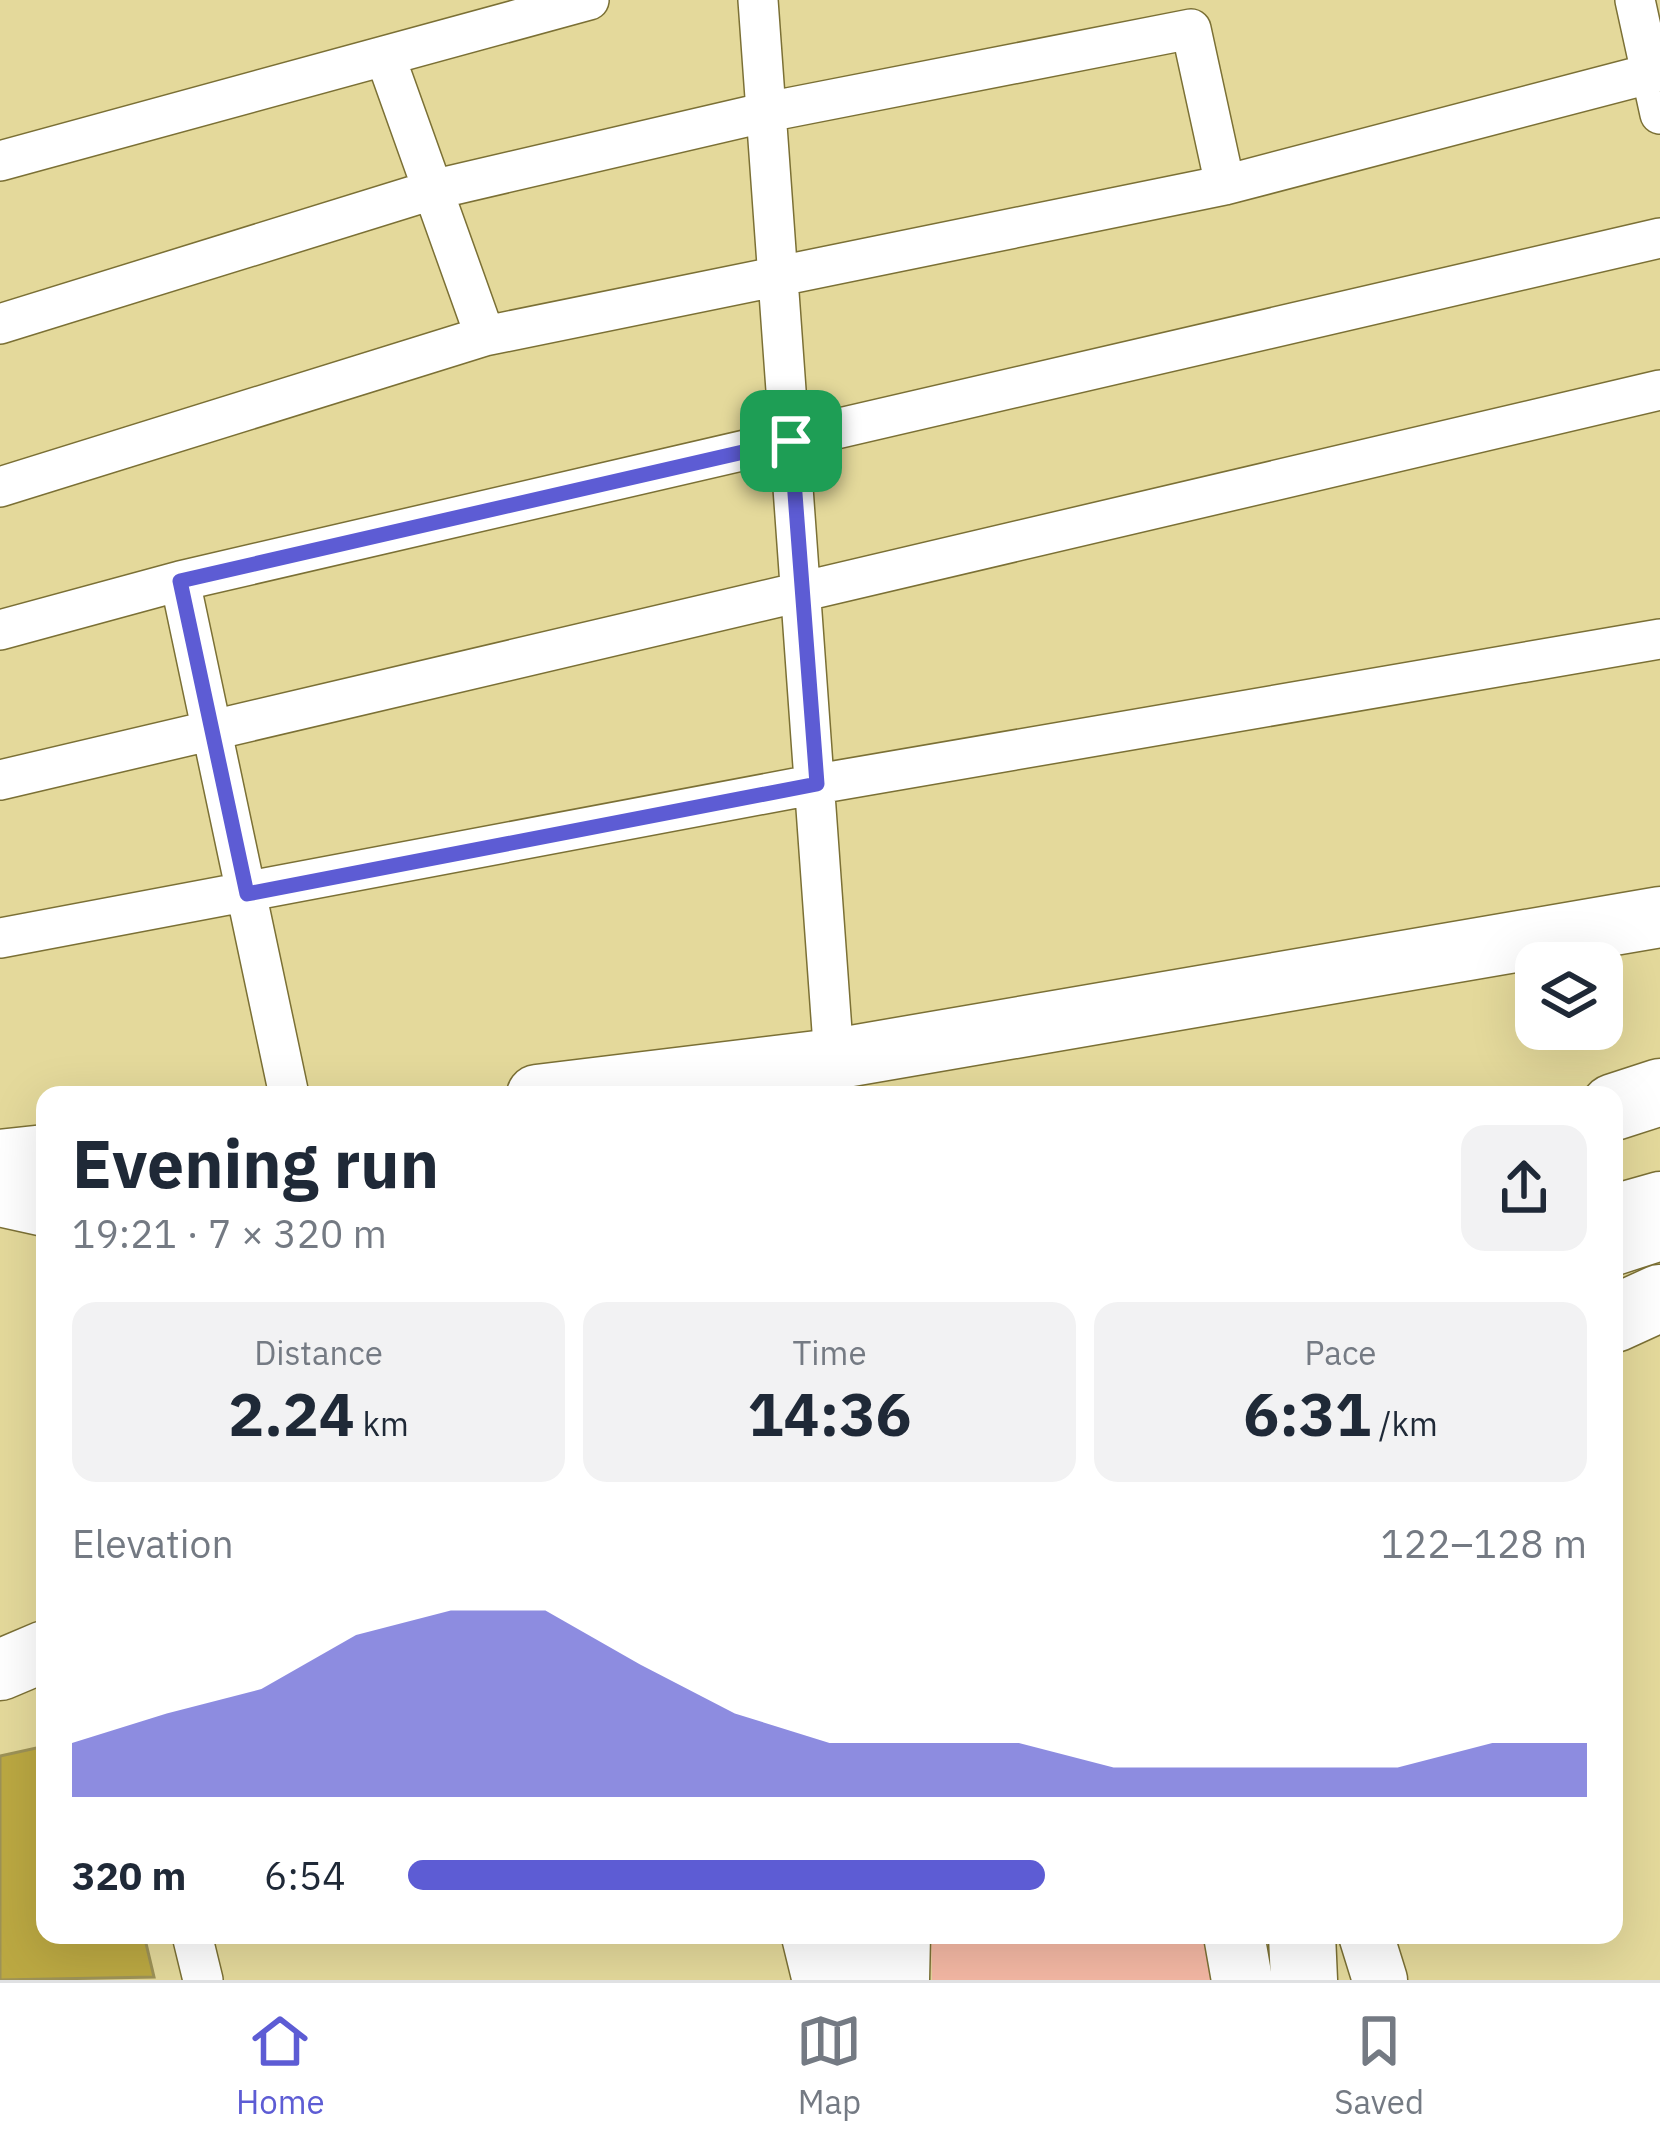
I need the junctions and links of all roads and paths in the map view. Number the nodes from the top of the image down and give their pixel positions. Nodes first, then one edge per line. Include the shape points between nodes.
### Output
1 (589, 0) edge
2 (758, 0) edge
3 (1635, 0) edge
4 (386, 56) junction
5 (1655, 72) edge
6 (766, 112) junction
7 (1660, 114) edge
8 (0, 161) edge
9 (1225, 185) junction
10 (432, 190) junction
11 (1660, 238) edge
12 (779, 278) junction
13 (0, 324) edge
14 (485, 336) junction
15 (1660, 390) edge
16 (791, 441) junction
17 (0, 487) edge
18 (180, 581) junction
19 (802, 591) junction
20 (0, 630) edge
21 (1660, 639) edge
22 (212, 730) junction
23 (0, 780) edge
24 (817, 784) junction
25 (247, 894) junction
26 (1660, 917) edge
27 (0, 938) edge
28 (834, 1059) junction
29 (287, 1086) edge
30 (611, 1086) edge
31 (1660, 1092) edge
32 (1623, 1104) edge
33 (36, 1155) edge
34 (0, 1160) edge
35 (0, 1196) edge
36 (1660, 1202) edge
37 (36, 1204) edge
38 (1623, 1212) edge
39 (1660, 1233) edge
40 (1623, 1245) edge
41 (1660, 1297) edge
42 (1623, 1311) edge
43 (36, 1655) edge
44 (0, 1670) edge
45 (36, 1688) edge
46 (0, 1694) edge
47 (194, 1944) edge
48 (803, 1944) edge
49 (841, 1944) edge
50 (897, 1944) edge
51 (1236, 1944) edge
52 (1302, 1944) edge
53 (1369, 1944) edge
54 (202, 1980) edge
55 (812, 1980) edge
56 (846, 1980) edge
57 (896, 1980) edge
58 (1242, 1980) edge
59 (1304, 1980) edge
60 (1380, 1980) edge

1 - 4 street
2 - 6 street
3 - 5 street
4 - 8 street
4 - 10 street
5 - 7 street
5 - 9 street
6 - 9 street via 1191,29
6 - 10 street
6 - 12 street
9 - 12 street
10 - 13 street
10 - 14 street
11 - 16 street
12 - 14 street
12 - 16 street
14 - 17 street
15 - 19 street
16 - 18 street
16 - 19 street
18 - 20 street
18 - 22 street
19 - 22 street
19 - 24 street
21 - 24 street
22 - 23 street
22 - 25 street
24 - 25 street
24 - 28 street
25 - 27 street
25 - 29 street
26 - 28 main road
28 - 30 main road
31 - 32 highway
33 - 34 main road
35 - 37 main road
36 - 38 main road
39 - 40 street
41 - 42 highway
43 - 44 main road
45 - 46 main road
47 - 54 street
48 - 55 street
49 - 56 highway
50 - 57 highway
51 - 58 main road
52 - 59 highway
53 - 60 street

